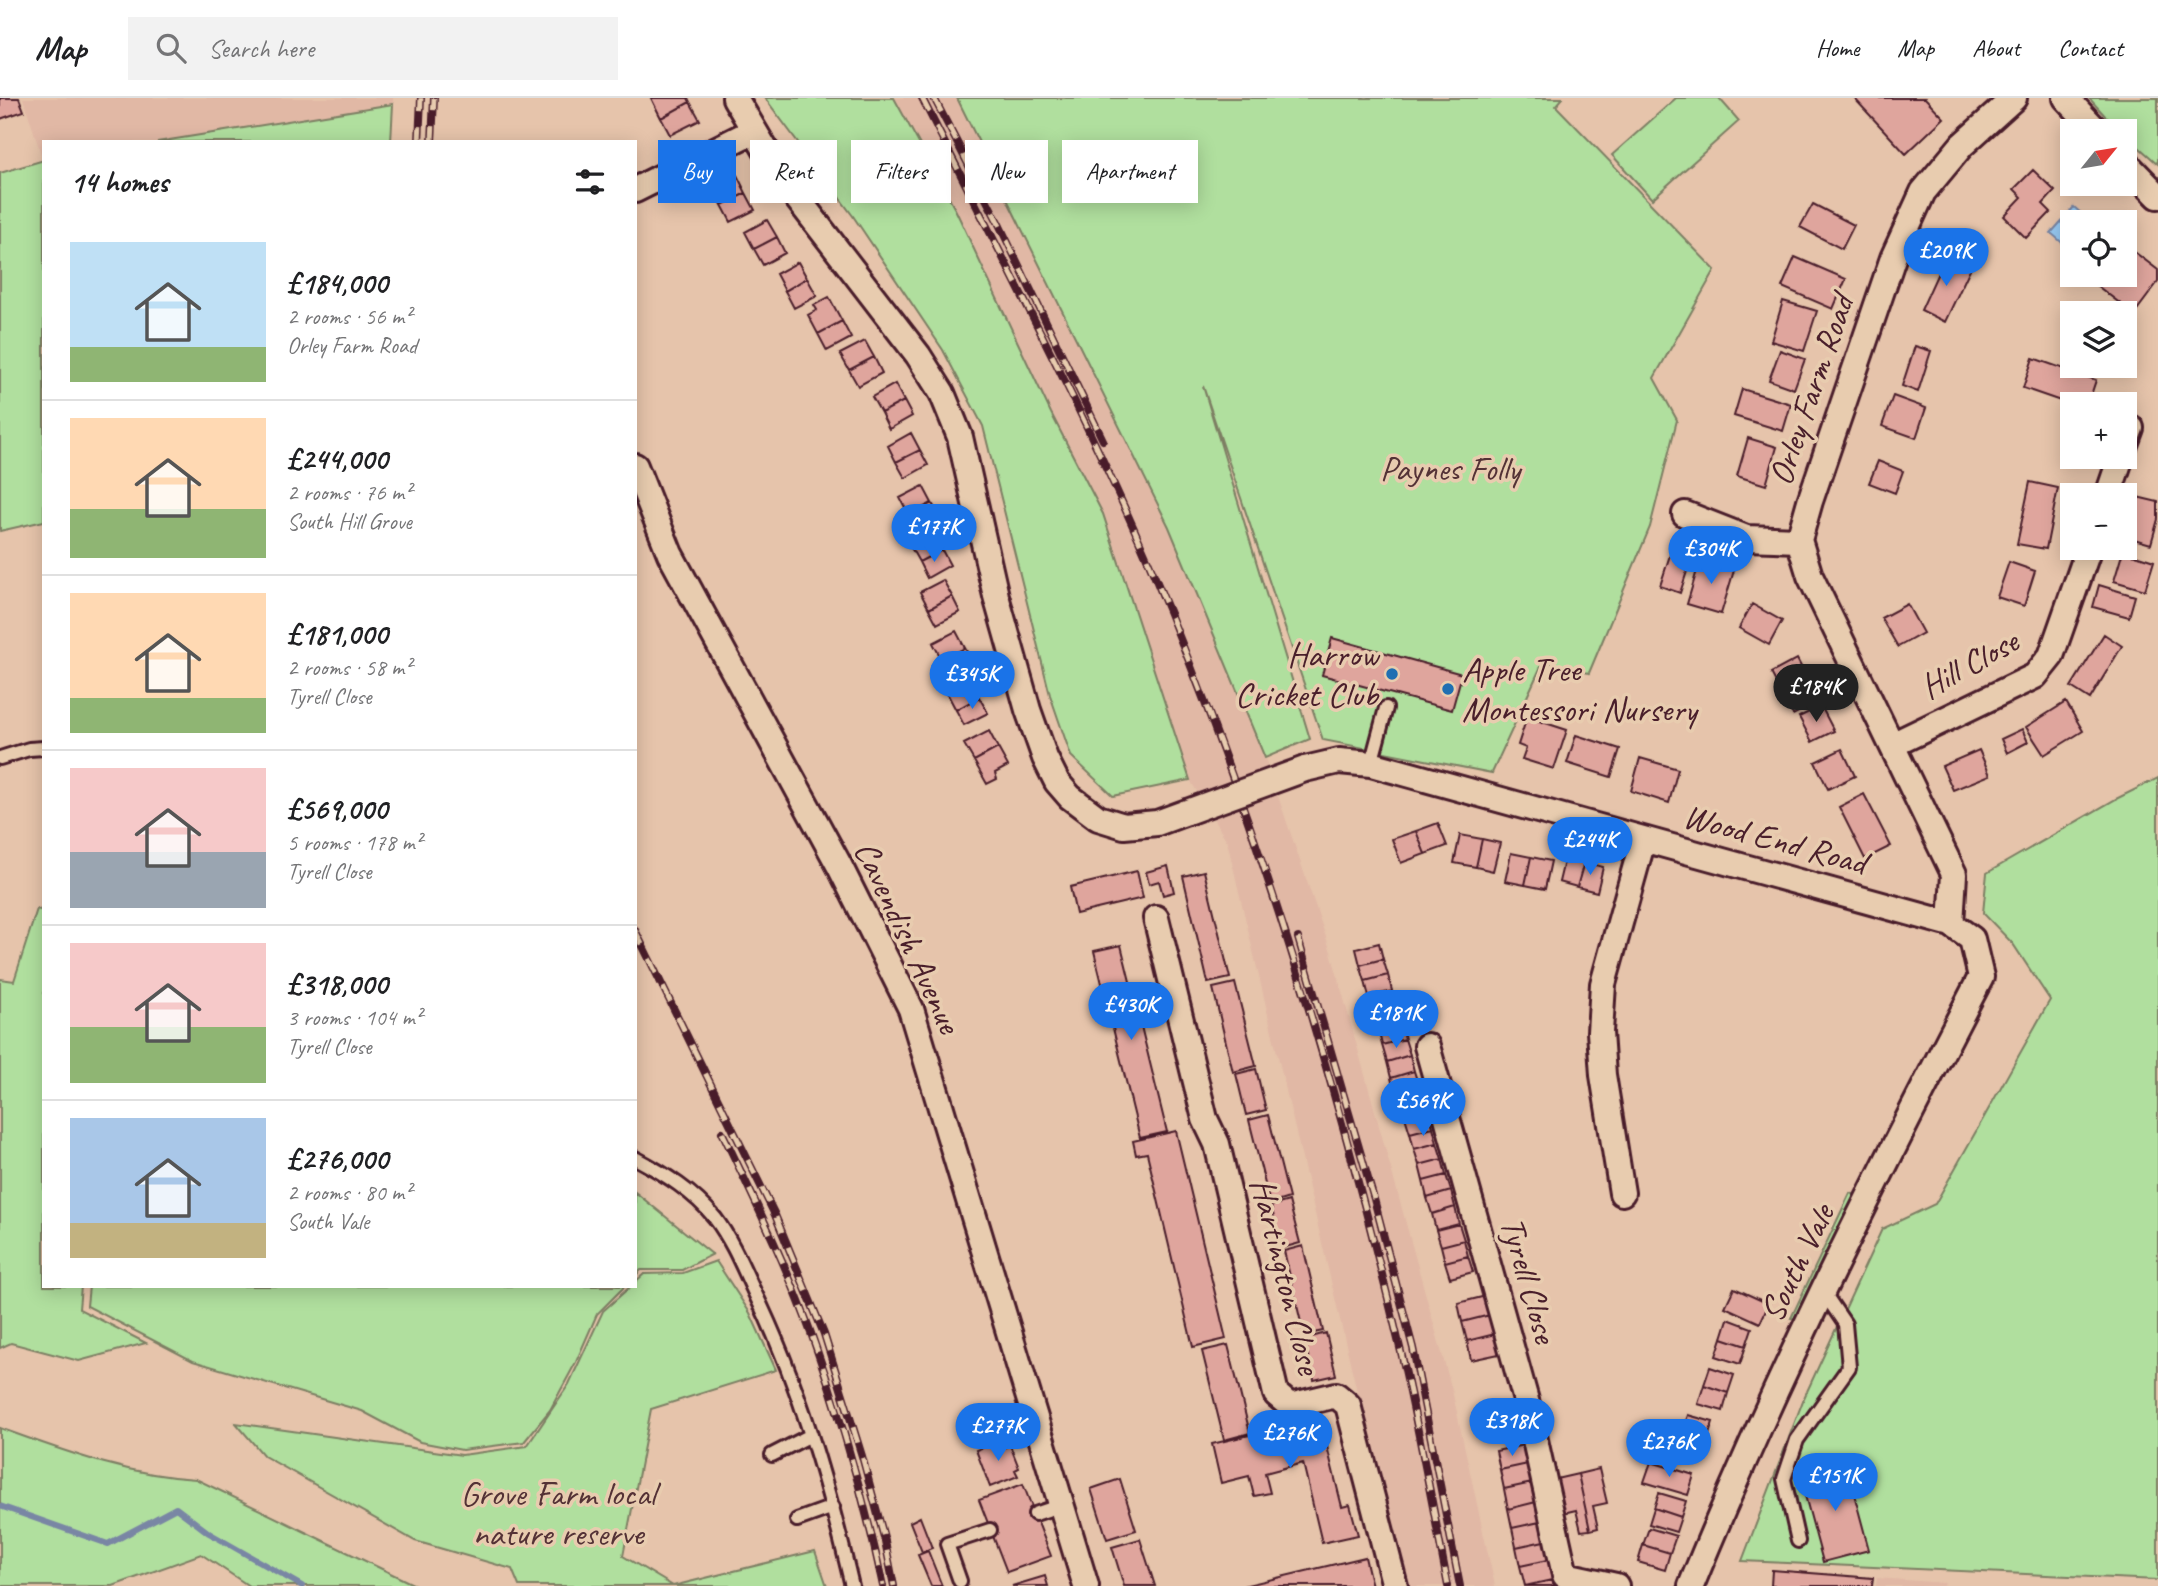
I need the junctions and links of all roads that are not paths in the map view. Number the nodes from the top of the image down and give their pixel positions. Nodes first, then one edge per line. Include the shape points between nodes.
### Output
1 (735, 98) edge
2 (2014, 98) edge
3 (2066, 98) edge
4 (2086, 119) edge
5 (753, 131) junction
6 (2137, 174) edge
7 (637, 189) edge
8 (2158, 195) edge
9 (637, 471) edge
10 (1685, 514) dead end
11 (1799, 540) junction
12 (2085, 560) edge
13 (1385, 708) dead end
14 (1892, 745) junction
15 (42, 748) edge
16 (0, 758) edge
17 (1371, 764) junction
18 (1643, 840) junction
19 (1156, 918) dead end
20 (1951, 924) junction
21 (1427, 1046) dead end
22 (637, 1159) edge
23 (1622, 1193) dead end
24 (1822, 1290) junction
25 (811, 1435) junction
26 (772, 1455) dead end
27 (1062, 1505) junction
28 (833, 1507) junction
29 (1035, 1514) dead end
30 (797, 1520) dead end
31 (990, 1530) dead end
32 (1798, 1541) dead end
33 (960, 1581) dead end
34 (1566, 1581) edge
35 (852, 1586) edge
36 (1086, 1586) edge
37 (1395, 1586) edge
38 (1616, 1586) edge
39 (1691, 1586) edge

1 - 5 street, Wood End Road
2 - 11 street, Orley Farm Road via 1962,145 1923,192 1893,258
3 - 4 street
5 - 7 street
5 - 17 street, Wood End Road, bridge via 784,181 942,393 960,437 1028,710 1045,758 1070,797 1098,818 1124,826 1157,823 1305,769 1339,761
6 - 8 street
9 - 27 street, Cavendish Avenue via 670,554 839,865 911,1009
10 - 11 street via 1746,538
11 - 14 street, Orley Farm Road via 1810,576
12 - 14 street, Hill Close via 2051,656 2035,677
13 - 17 lane
14 - 20 street, Orley Farm Road via 1954,874
15 - 16 lane
17 - 18 street, Wood End Road
18 - 20 street, Wood End Road
18 - 23 street via 1603,984 1600,1032
19 - 37 street, Hartington Close via 1205,1119 1217,1144 1276,1394 1290,1406 1336,1395 1348,1405
20 - 24 street, South Vale via 1972,939 1981,977
21 - 34 street, Tyrell Close via 1527,1404
22 - 25 lane via 681,1184 715,1218 772,1327
24 - 32 lane via 1845,1324 1849,1367 1797,1440 1784,1479
24 - 39 street, South Vale
25 - 26 lane
25 - 28 lane
27 - 29 lane
27 - 36 street, Cavendish Avenue
28 - 30 lane
28 - 35 lane
31 - 33 lane via 947,1544
34 - 38 street, Tyrell Close

